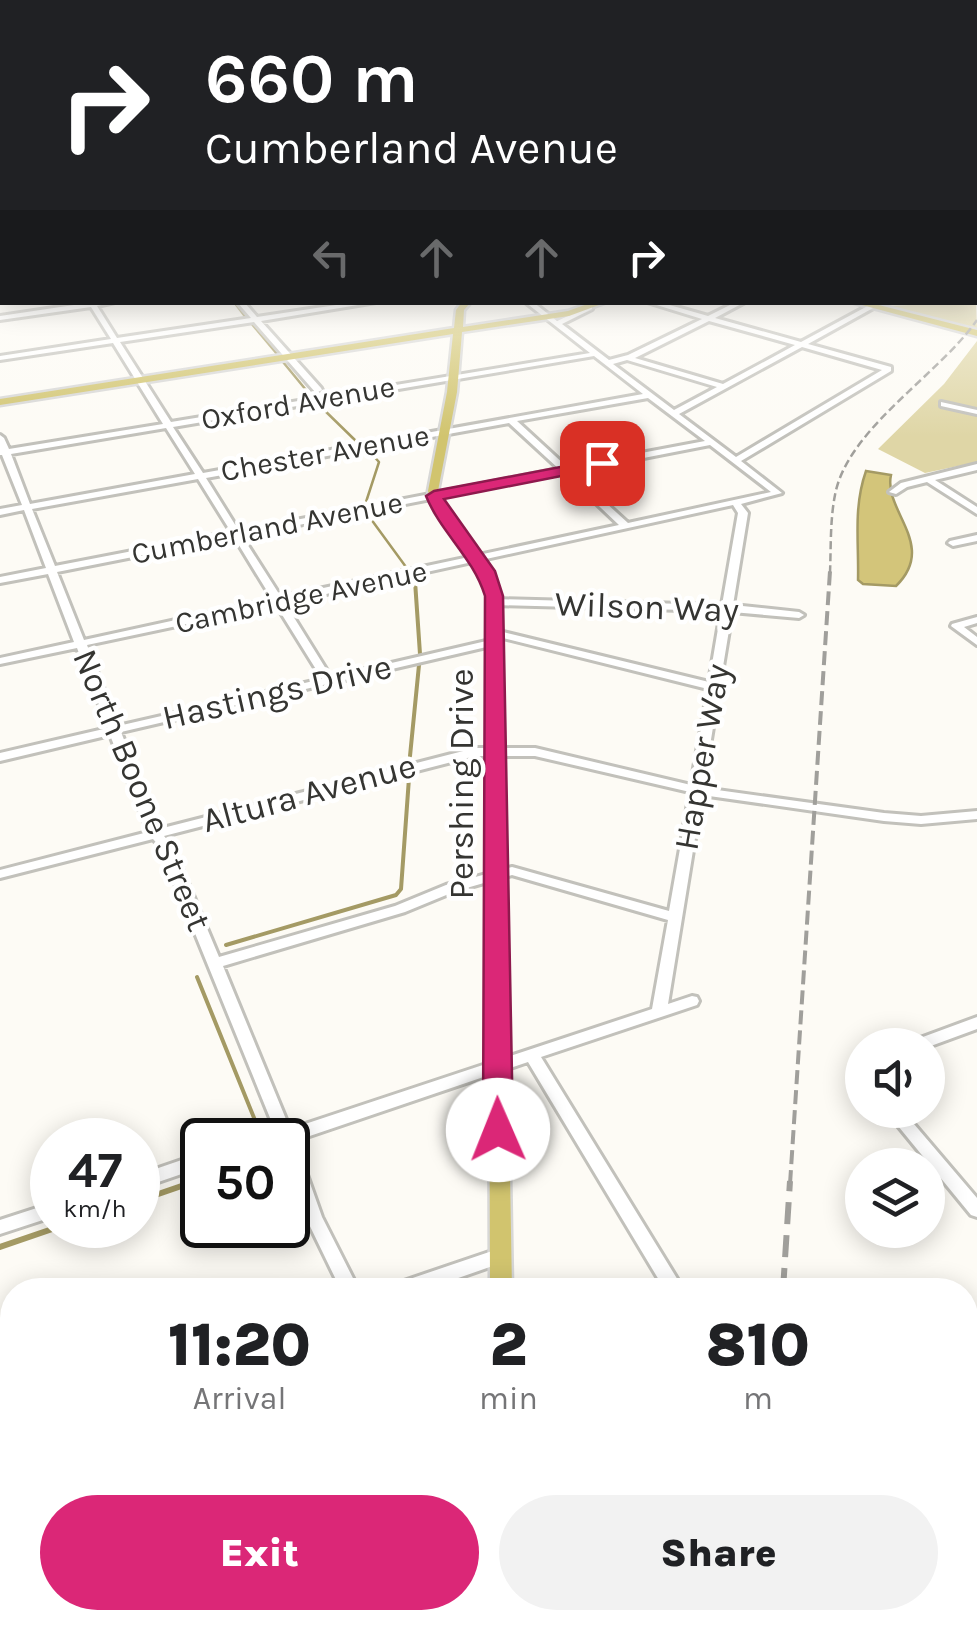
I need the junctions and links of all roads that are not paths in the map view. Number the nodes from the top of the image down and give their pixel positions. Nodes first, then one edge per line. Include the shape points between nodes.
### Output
1 (84, 305) edge
2 (91, 305) edge
3 (242, 305) edge
4 (354, 305) edge
5 (464, 305) edge
6 (532, 305) edge
7 (596, 305) edge
8 (660, 305) edge
9 (736, 305) edge
10 (877, 305) edge
11 (590, 308) junction
12 (546, 316) junction
13 (0, 318) edge
14 (709, 319) junction
15 (256, 320) junction
16 (556, 324) junction
17 (458, 330) junction
18 (977, 333) edge
19 (116, 340) junction
20 (802, 345) junction
21 (595, 354) junction
22 (288, 357) junction
23 (0, 358) edge
24 (628, 358) junction
25 (607, 362) junction
26 (454, 377) junction
27 (140, 380) junction
28 (724, 387) junction
29 (318, 390) dead end
30 (650, 395) junction
31 (0, 402) edge
32 (944, 404) dead end
33 (977, 412) edge
34 (674, 413) junction
35 (511, 420) junction
36 (168, 425) junction
37 (445, 432) junction
38 (0, 438) edge
39 (712, 442) junction
40 (3, 453) edge
41 (736, 460) junction
42 (977, 467) edge
43 (565, 470) junction
44 (200, 476) junction
45 (928, 479) junction
46 (893, 492) dead end
47 (434, 496) junction
48 (737, 504) junction
49 (27, 507) junction
50 (977, 511) edge
51 (0, 512) edge
52 (628, 528) junction
53 (236, 534) junction
54 (977, 538) edge
55 (953, 543) dead end
56 (478, 559) junction
57 (52, 570) junction
58 (0, 580) edge
59 (278, 602) junction
60 (495, 602) junction
61 (728, 608) junction
62 (799, 615) dead end
63 (977, 620) edge
64 (495, 638) junction
65 (977, 642) edge
66 (80, 644) junction
67 (0, 661) edge
68 (328, 680) junction
69 (714, 687) junction
70 (114, 730) junction
71 (497, 751) junction
72 (0, 757) edge
73 (696, 790) junction
74 (977, 816) edge
75 (155, 834) junction
76 (0, 874) edge
77 (496, 875) junction
78 (674, 917) junction
79 (216, 963) junction
80 (692, 1000) dead end
81 (659, 1012) junction
82 (977, 1023) edge
83 (945, 1035) edge
84 (532, 1054) junction
85 (497, 1066) junction
86 (278, 1118) edge
87 (909, 1128) edge
88 (310, 1133) edge
89 (310, 1207) edge
90 (977, 1210) edge
91 (30, 1217) edge
92 (0, 1227) edge
93 (498, 1256) junction
94 (344, 1278) edge
95 (435, 1278) edge
96 (500, 1278) edge
97 (668, 1278) edge

1 - 13 street
2 - 19 street
3 - 15 street
4 - 15 street
5 - 17 main road
6 - 12 street
7 - 11 main road
8 - 14 street
9 - 14 street
10 - 18 main road
10 - 20 street
11 - 12 main road
11 - 16 street
12 - 16 street
12 - 17 main road
14 - 20 street
14 - 24 street
15 - 19 street
15 - 22 street
16 - 21 street
17 - 22 main road
17 - 26 main road
19 - 23 street
19 - 27 street
20 - 28 street
20 - 41 street via 888,368
21 - 25 street
21 - 26 street, Oxford Avenue
22 - 27 main road
22 - 29 street
24 - 25 street
24 - 28 street
25 - 30 street
26 - 36 street, Oxford Avenue
26 - 37 main road
27 - 31 main road
27 - 36 street
28 - 34 street
30 - 34 street
30 - 35 street, Chester Avenue
32 - 33 street
34 - 39 street
35 - 37 street, Chester Avenue
35 - 43 street
36 - 40 street, Oxford Avenue
36 - 44 street
37 - 44 street, Chester Avenue
37 - 47 main road
38 - 40 street, North Boone Street
39 - 41 street
39 - 43 street, Cumberland Avenue
40 - 49 street, North Boone Street
41 - 48 street, Cambridge Avenue via 778,494
42 - 45 street
43 - 47 street, Cumberland Avenue
43 - 52 street
44 - 49 street, Chester Avenue
44 - 53 street
45 - 46 street
45 - 50 street
47 - 53 street, Cumberland Avenue
47 - 56 main road, Pershing Drive
48 - 52 street, Cambridge Avenue
48 - 61 street, Happer Way via 743,514
49 - 51 street, Chester Avenue
49 - 57 street, North Boone Street
52 - 56 street, Cambridge Avenue
53 - 57 street, Cumberland Avenue
53 - 59 street
54 - 55 street
56 - 59 street, Cambridge Avenue
56 - 60 main road, Pershing Drive
57 - 58 street, Cumberland Avenue
57 - 66 street, North Boone Street
59 - 66 street, Cambridge Avenue
59 - 68 street
60 - 61 street, Wilson Way
60 - 64 main road, Pershing Drive
61 - 62 street, Wilson Way
61 - 69 street, Happer Way
63 - 65 street via 956,626
64 - 68 street, Hastings Drive
64 - 69 street, Hastings Drive
64 - 71 main road, Pershing Drive
66 - 67 street, Cambridge Avenue
66 - 70 street, North Boone Street
68 - 70 street, Hastings Drive
69 - 73 street, Happer Way
70 - 72 street, Hastings Drive
70 - 75 street, North Boone Street
71 - 73 street, Altura Avenue via 570,758
71 - 75 street, Altura Avenue via 458,755
71 - 77 main road, Pershing Drive
73 - 74 street, Altura Avenue via 900,819
73 - 78 street, Happer Way
75 - 76 street, Altura Avenue
75 - 79 street, North Boone Street via 166,845
77 - 78 street via 520,872
77 - 79 street
77 - 85 main road, Pershing Drive
78 - 81 street, Happer Way
79 - 86 street, North Boone Street
80 - 81 street
81 - 84 street
82 - 83 street
84 - 85 street
84 - 97 street
85 - 88 street
85 - 93 main road, Pershing Drive
87 - 90 street
89 - 94 street, North Boone Street
91 - 92 street
93 - 95 street
93 - 96 main road, Pershing Drive

